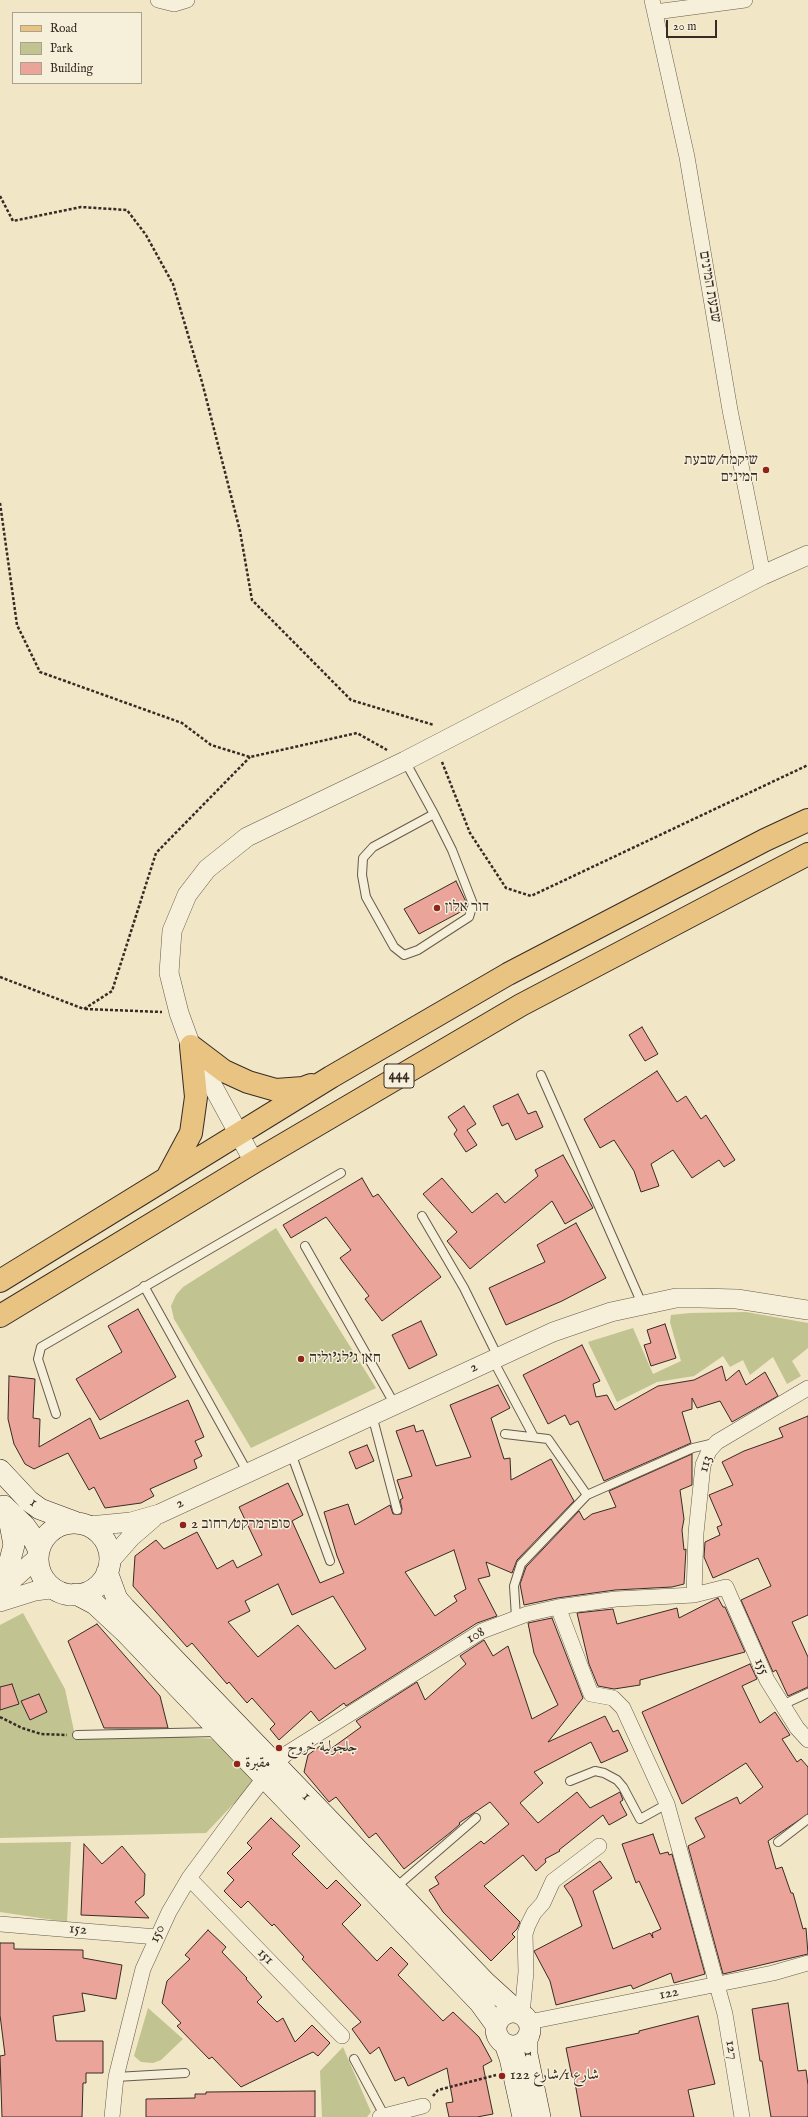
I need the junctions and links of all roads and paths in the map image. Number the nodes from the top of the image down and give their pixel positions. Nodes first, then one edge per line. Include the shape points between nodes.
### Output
1 (158, 0) edge
2 (188, 0) edge
3 (745, 0) edge
4 (653, 6) edge
5 (0, 196) edge
6 (0, 503) edge
7 (808, 556) edge
8 (763, 575) junction
9 (458, 732) junction
10 (435, 744) junction
11 (250, 757) junction
12 (405, 760) junction
13 (808, 765) edge
14 (434, 814) junction
15 (808, 820) edge
16 (808, 854) edge
17 (0, 977) edge
18 (84, 1009) junction
19 (178, 1013) junction
20 (191, 1046) junction
21 (541, 1076) dead end
22 (331, 1077) junction
23 (238, 1135) junction
24 (254, 1162) junction
25 (341, 1172) dead end
26 (167, 1178) junction
27 (422, 1216) dead end
28 (306, 1246) dead end
29 (0, 1281) edge
30 (144, 1286) junction
31 (642, 1304) junction
32 (808, 1310) edge
33 (0, 1316) edge
34 (496, 1359) junction
35 (808, 1388) edge
36 (395, 1405) junction
37 (56, 1414) dead end
38 (372, 1415) junction
39 (505, 1434) dead end
40 (534, 1437) junction
41 (717, 1442) junction
42 (291, 1453) junction
43 (0, 1470) edge
44 (248, 1473) junction
45 (587, 1494) junction
46 (2, 1504) edge
47 (397, 1510) dead end
48 (159, 1514) junction
49 (82, 1524) junction
50 (38, 1554) junction
51 (330, 1561) dead end
52 (108, 1567) junction
53 (0, 1582) edge
54 (726, 1587) joint
55 (0, 1591) edge
56 (68, 1593) junction
57 (694, 1595) junction
58 (0, 1602) edge
59 (558, 1607) junction
60 (516, 1617) junction
61 (808, 1693) edge
62 (782, 1705) junction
63 (0, 1717) edge
64 (221, 1732) junction
65 (77, 1736) joint
66 (808, 1740) edge
67 (270, 1771) junction
68 (570, 1781) dead end
69 (667, 1804) junction
70 (476, 1818) dead end
71 (808, 1820) edge
72 (778, 1842) dead end
73 (599, 1846) dead end
74 (189, 1878) junction
75 (394, 1888) junction
76 (0, 1924) edge
77 (157, 1937) junction
78 (808, 1964) edge
79 (717, 1984) junction
80 (524, 2022) junction
81 (496, 2025) junction
82 (342, 2036) dead end
83 (505, 2044) junction
84 (354, 2059) dead end
85 (513, 2070) junction
86 (185, 2072) dead end
87 (116, 2077) junction
88 (423, 2106) joint
89 (382, 2116) edge
90 (112, 2117) edge
91 (523, 2117) edge
92 (540, 2117) edge
93 (742, 2117) edge

1 - 2 street via 174,4
3 - 4 street
4 - 8 street, שבעת המינים via 687,156 730,410
5 - 9 path via 13,221 81,207 126,210 146,235 173,284 202,382 240,531 252,600 351,700
6 - 11 path via 17,625 40,672 182,723 211,744
7 - 8 street
8 - 9 street
9 - 10 street
10 - 12 street
10 - 13 path via 470,833 506,888 531,896
11 - 12 path via 357,733
11 - 18 path via 156,853 112,991
12 - 14 lane
12 - 19 street via 247,837 207,869 187,895 172,931 169,973
14 - 14 lane via 373,847 363,858 362,875 366,897 394,947 404,955 418,950 469,917 473,904 452,850
15 - 22 main road, 444 via 508,974
16 - 24 main road, 444 via 521,1005
17 - 18 path
18 - 19 path
19 - 20 street
20 - 22 main road via 224,1071 248,1082 276,1090 303,1088
20 - 23 street
20 - 26 main road via 196,1097 191,1133
21 - 31 lane
22 - 23 main road, 444
23 - 24 street
23 - 26 main road, 444
24 - 33 main road, 444
25 - 30 lane
26 - 29 main road, 444
27 - 34 lane via 464,1288
28 - 36 lane
30 - 37 lane via 41,1347 38,1359
30 - 44 lane
31 - 32 street, 2 via 676,1298 738,1299
31 - 34 street, 2 via 553,1332
34 - 36 street, 2
34 - 40 lane
35 - 41 street, 113
36 - 38 street, 2
38 - 42 street, 2
38 - 47 lane
39 - 40 lane
40 - 45 lane via 548,1439
41 - 45 lane via 693,1448
41 - 57 street, 113 via 709,1451 703,1465 696,1533
42 - 44 street, 2
42 - 51 lane
43 - 49 main road, 1 via 40,1509
44 - 48 street, 2
45 - 60 lane via 521,1564 514,1586
46 - 50 main road, 1 via 32,1536
46 - 53 main road via 10,1524 14,1545 9,1564
48 - 49 street, 2 via 131,1522
48 - 52 street, 2 via 131,1537
49 - 50 main road via 55,1528 48,1534
49 - 52 main road via 101,1535 107,1545
50 - 55 street
50 - 56 main road via 41,1574 48,1584
52 - 56 main road via 98,1586 90,1591
52 - 67 main road, 1 via 117,1599
54 - 57 street, 108
54 - 62 street, 155 via 766,1680
56 - 58 street via 50,1589
56 - 64 main road, 1 via 91,1602 106,1613
57 - 59 street, 108 via 616,1599
59 - 60 street, 108
59 - 69 street, 127 via 591,1694 613,1698 623,1708
60 - 67 street, 108 via 482,1632 302,1743 286,1754
61 - 62 lane
62 - 66 street, 155
63 - 65 path via 42,1734
64 - 65 lane
64 - 67 main road, 1
67 - 74 street, 150
67 - 75 main road, 1
67 - 81 main road, 1 via 480,2003
68 - 69 lane via 595,1771 604,1772 623,1787 640,1819
69 - 79 street, 127
70 - 75 lane
71 - 72 lane
73 - 80 street via 553,1881 543,1903 528,1924 525,1934
74 - 77 street, 150
74 - 82 street, 151
75 - 80 main road, 1
76 - 77 street, 152
77 - 87 street, 150 via 141,1977
78 - 79 street, 122
79 - 80 street, 122
79 - 93 street, 127 via 729,2037
80 - 81 main road via 504,2014
80 - 83 main road via 516,2046
80 - 92 main road, 1
81 - 83 main road, 1 via 497,2036
83 - 85 main road, 1
84 - 89 lane
85 - 88 path via 438,2090
85 - 91 main road, 1
86 - 87 lane
87 - 90 street, 150
88 - 89 street

